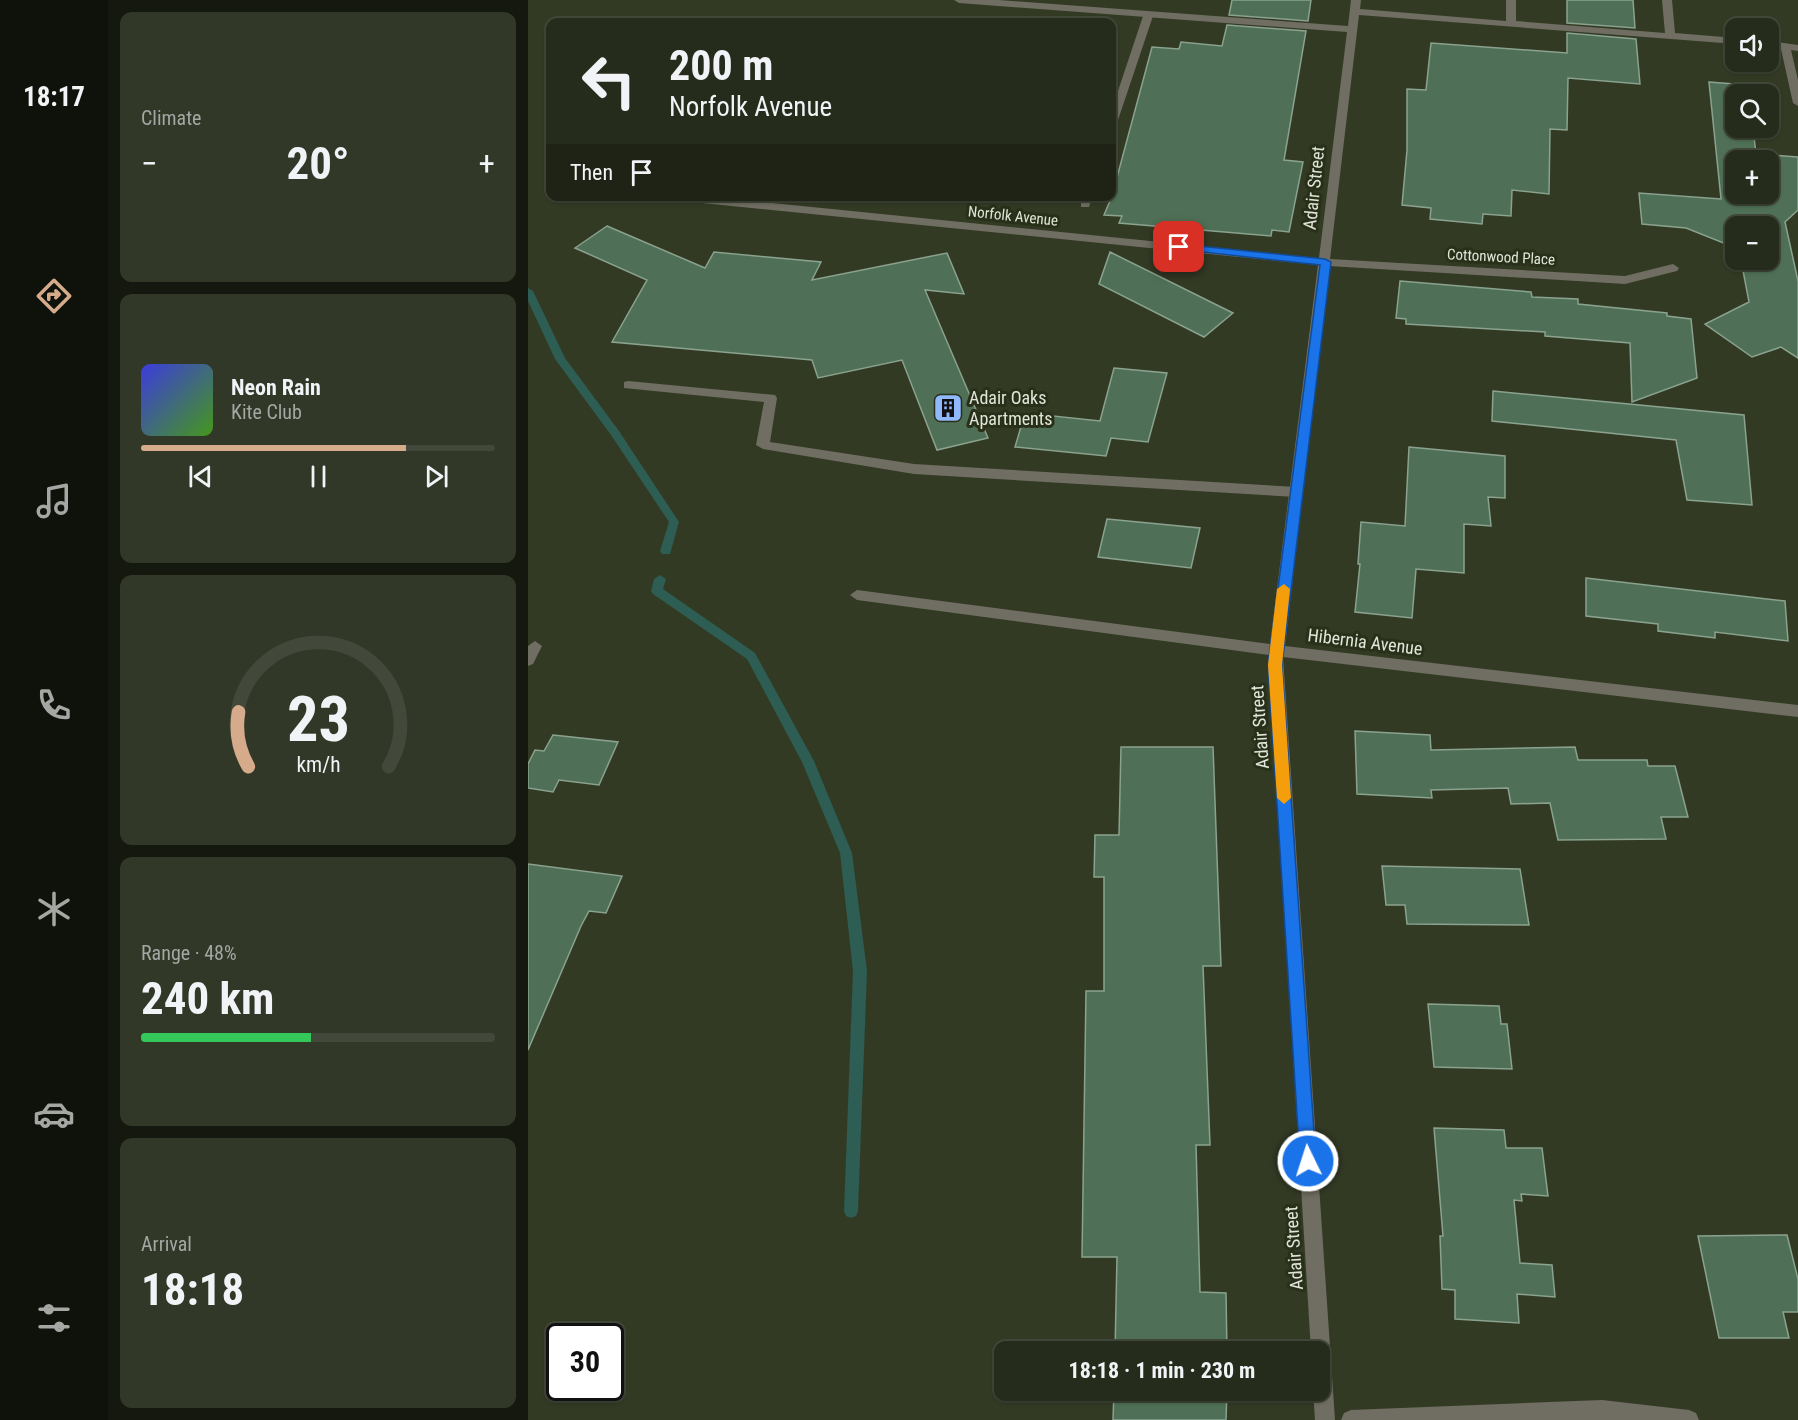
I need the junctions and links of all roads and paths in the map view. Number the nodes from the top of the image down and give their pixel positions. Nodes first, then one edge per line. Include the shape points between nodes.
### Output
1 (959, 0) edge
2 (1511, 0) edge
3 (1666, 0) edge
4 (1356, 6) edge
5 (1148, 16) junction
6 (1510, 23) junction
7 (1352, 29) junction
8 (1670, 36) junction
9 (1725, 40) edge
10 (1779, 45) edge
11 (1785, 45) junction
12 (1798, 48) edge
13 (1798, 103) edge
14 (1116, 111) edge
15 (712, 201) edge
16 (1325, 262) junction
17 (1673, 268) dead end
18 (628, 385) dead end
19 (1296, 492) junction
20 (857, 595) dead end
21 (536, 646) dead end
22 (1276, 651) junction
23 (528, 660) edge
24 (1798, 711) edge
25 (1325, 1420) edge
26 (1351, 1420) edge
27 (1689, 1420) edge

1 - 5 street
2 - 6 street
3 - 8 street
4 - 6 street
4 - 7 street, Adair Street
5 - 7 street
5 - 14 street
6 - 8 street
7 - 16 street, Adair Street
8 - 9 street
10 - 11 street
11 - 12 street
11 - 13 street
15 - 16 street, Norfolk Avenue
16 - 17 street, Cottonwood Place via 1625,280
16 - 19 street, Adair Street
18 - 19 street via 771,398 763,445 825,456 914,469
19 - 22 street, Adair Street
20 - 22 street, Hibernia Avenue
21 - 23 street
22 - 24 street, Hibernia Avenue
22 - 25 street, Adair Street
26 - 27 street via 1602,1410

